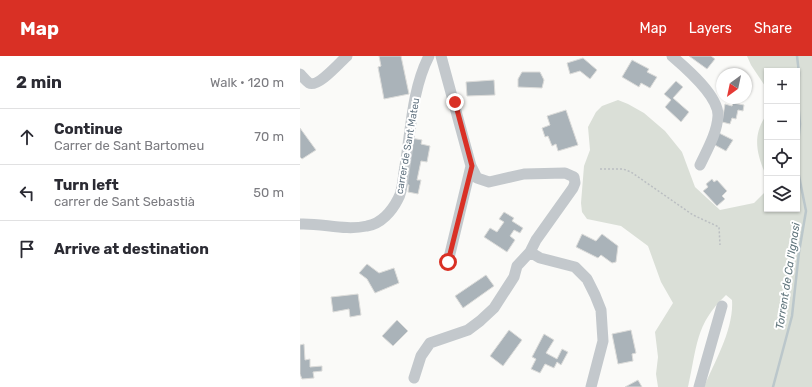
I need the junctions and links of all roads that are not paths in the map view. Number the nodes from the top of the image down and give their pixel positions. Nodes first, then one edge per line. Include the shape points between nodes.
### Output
1 (347, 56) edge
2 (429, 56) edge
3 (441, 56) edge
4 (672, 56) edge
5 (300, 74) edge
6 (700, 165) dead end
7 (472, 166) junction
8 (300, 224) edge
9 (530, 252) junction
10 (448, 262) dead end
11 (722, 306) dead end
12 (414, 378) dead end
13 (592, 387) edge
14 (699, 387) edge

1 - 5 street via 314,84 309,83
2 - 8 street, carrer de Sant Mateu via 418,86 399,198 386,217 368,226 346,228 320,223
3 - 7 street
4 - 6 street via 712,96 719,115 712,140
7 - 9 street via 477,178 489,182 524,174 565,173 574,177 573,188
7 - 10 street
9 - 12 street via 517,266 514,277 494,308 480,321 468,330 430,343 421,356
9 - 13 street via 540,258 575,266 587,279 595,295 601,310 603,341
11 - 14 street

